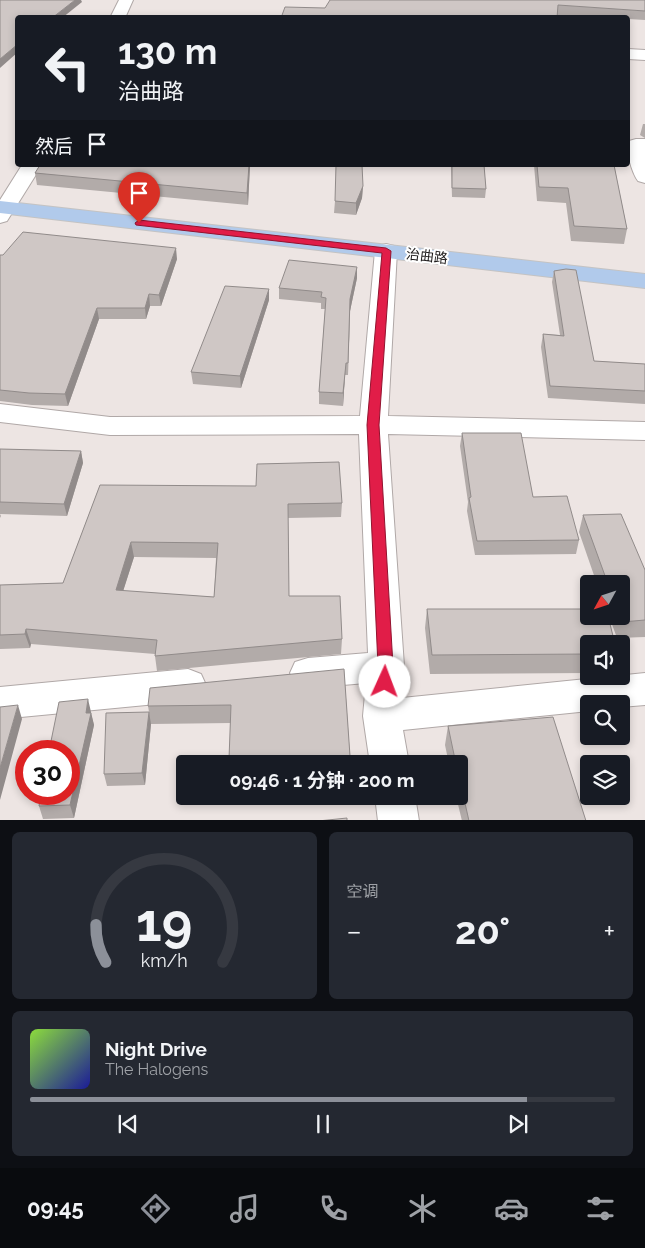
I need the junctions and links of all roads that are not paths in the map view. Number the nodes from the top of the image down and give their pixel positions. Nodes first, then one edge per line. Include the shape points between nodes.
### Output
1 (126, 0) edge
2 (118, 15) edge
3 (630, 54) edge
4 (645, 55) edge
5 (637, 140) edge
6 (31, 167) edge
7 (645, 177) edge
8 (2, 211) edge
9 (386, 251) junction
10 (645, 281) edge
11 (0, 413) edge
12 (373, 425) junction
13 (645, 431) edge
14 (386, 666) junction
15 (277, 676) edge
16 (218, 682) edge
17 (645, 689) edge
18 (0, 703) edge
19 (382, 716) junction
20 (388, 755) edge
21 (396, 805) edge
22 (399, 820) edge

1 - 2 street
3 - 4 street
5 - 7 street
6 - 8 street
8 - 9 main road, 治曲路
9 - 10 main road, 治曲路
9 - 12 street
11 - 12 street via 110,426
12 - 13 street
12 - 14 street
14 - 15 street
14 - 19 street
16 - 18 street
17 - 19 street
19 - 20 street
21 - 22 street

